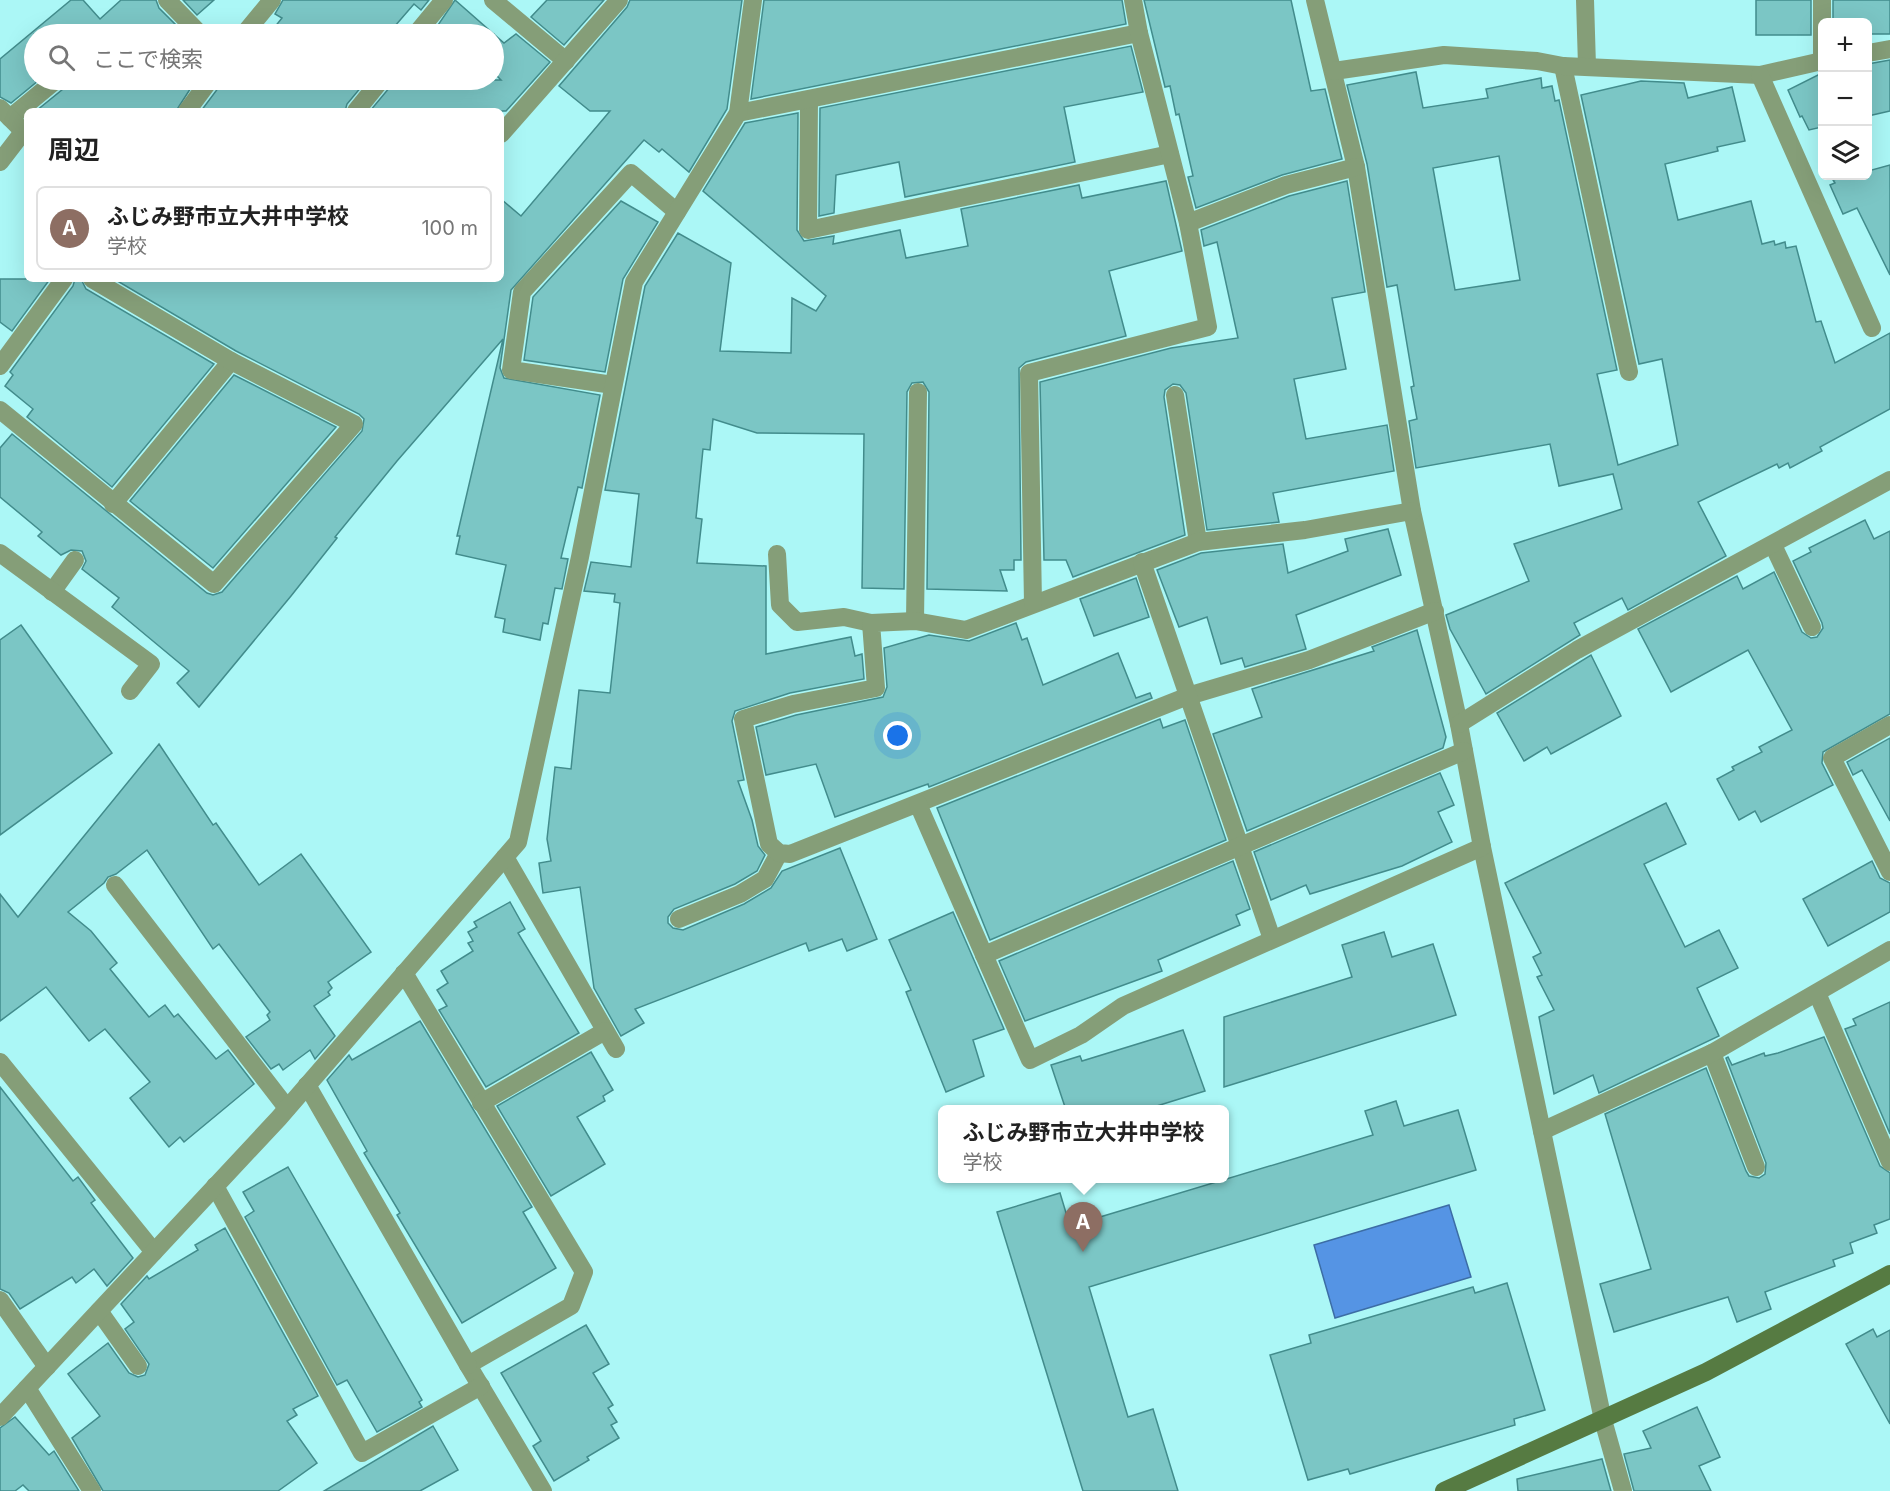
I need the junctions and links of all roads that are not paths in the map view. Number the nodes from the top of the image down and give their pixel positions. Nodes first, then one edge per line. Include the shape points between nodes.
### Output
1 (167, 0) edge
2 (272, 0) edge
3 (444, 0) edge
4 (493, 0) edge
5 (619, 0) edge
6 (753, 0) edge
7 (1133, 0) edge
8 (1315, 0) edge
9 (1585, 0) edge
10 (1822, 0) edge
11 (1822, 18) edge
12 (190, 24) edge
13 (252, 24) edge
14 (424, 24) edge
15 (1139, 33) junction
16 (1890, 49) edge
17 (1872, 51) edge
18 (566, 60) junction
19 (1818, 62) edge
20 (1563, 66) junction
21 (1587, 66) junction
22 (1334, 71) junction
23 (1760, 75) junction
24 (41, 90) edge
25 (203, 90) edge
26 (373, 90) edge
27 (809, 100) junction
28 (189, 108) edge
29 (358, 108) edge
30 (5, 113) edge
31 (738, 113) junction
32 (504, 131) edge
33 (24, 133) edge
34 (24, 135) edge
35 (1170, 154) junction
36 (0, 162) edge
37 (1356, 167) junction
38 (676, 212) junction
39 (1188, 223) junction
40 (61, 282) edge
41 (97, 282) edge
42 (1872, 328) dead end
43 (231, 362) junction
44 (0, 366) edge
45 (1629, 372) dead end
46 (613, 385) junction
47 (918, 392) dead end
48 (1175, 395) dead end
49 (0, 410) edge
50 (1890, 480) edge
51 (113, 504) junction
52 (1412, 511) junction
53 (1198, 542) junction
54 (1773, 545) junction
55 (0, 553) edge
56 (777, 554) dead end
57 (75, 560) dead end
58 (1142, 562) junction
59 (52, 592) junction
60 (1033, 603) junction
61 (1435, 611) junction
62 (915, 621) junction
63 (871, 623) junction
64 (1812, 627) dead end
65 (130, 691) dead end
66 (1188, 696) junction
67 (1459, 724) junction
68 (1890, 725) edge
69 (1464, 751) junction
70 (918, 804) junction
71 (1482, 847) junction
72 (1240, 848) junction
73 (778, 852) junction
74 (505, 857) junction
75 (1890, 872) edge
76 (115, 885) dead end
77 (679, 919) dead end
78 (1272, 939) junction
79 (1890, 950) edge
80 (984, 954) junction
81 (404, 973) junction
82 (1817, 993) junction
83 (605, 1031) junction
84 (616, 1049) dead end
85 (1712, 1053) junction
86 (0, 1062) edge
87 (306, 1085) junction
88 (481, 1103) junction
89 (287, 1108) junction
90 (1542, 1131) junction
91 (1890, 1162) edge
92 (1756, 1167) dead end
93 (215, 1186) junction
94 (154, 1252) junction
95 (1890, 1274) edge
96 (0, 1300) edge
97 (99, 1311) junction
98 (468, 1365) junction
99 (138, 1366) dead end
100 (47, 1367) junction
101 (481, 1386) junction
102 (27, 1388) junction
103 (0, 1416) edge
104 (1603, 1420) junction
105 (92, 1491) edge
106 (543, 1491) edge
107 (1444, 1491) edge
108 (1623, 1491) edge

1 - 12 street
2 - 13 street
3 - 14 street
4 - 18 street
5 - 18 street
6 - 31 street
7 - 15 street
8 - 22 street
9 - 21 street
10 - 11 street
15 - 27 street
15 - 35 street
16 - 17 street
18 - 32 street
19 - 23 street
20 - 21 street
20 - 22 street via 1537,60 1444,55
20 - 45 street
21 - 23 street
22 - 37 street
23 - 42 street
24 - 30 street
25 - 28 street
26 - 29 street
27 - 31 street
27 - 35 street via 808,231
30 - 33 street
31 - 38 street
34 - 36 street
35 - 39 street
37 - 39 street via 1287,184
37 - 52 street
38 - 46 street via 633,282
38 - 46 street via 631,173 522,292 510,370
39 - 60 street via 1208,327 1029,373
40 - 44 street
41 - 43 street
43 - 51 street
43 - 51 street via 354,424 214,584
46 - 74 street via 518,842
47 - 62 street
48 - 53 street
49 - 51 street
50 - 54 street
52 - 53 street via 1305,530
52 - 61 street
53 - 58 street
54 - 64 street
54 - 67 street via 1577,650
55 - 59 street
56 - 63 street via 780,605 796,622 844,617
57 - 59 street
58 - 60 street
58 - 66 street
59 - 65 street via 151,664
60 - 62 street via 966,630
61 - 66 street via 1309,660
61 - 67 street
62 - 63 street
63 - 73 street via 876,688 793,704 743,719 769,844
66 - 70 street
66 - 72 street
67 - 69 street
68 - 75 street via 1832,758
69 - 71 street
69 - 72 street
70 - 73 street via 790,854
70 - 80 street
71 - 78 street
71 - 90 street
72 - 78 street
72 - 80 street
73 - 77 street via 765,879 740,894
74 - 81 street
74 - 83 street
76 - 89 street
78 - 80 street via 1123,1006 1082,1035 1030,1060
79 - 82 street
81 - 87 street
81 - 88 street
82 - 85 street
82 - 91 street
83 - 84 street
83 - 88 street
85 - 90 street
85 - 92 street
86 - 94 street
87 - 89 street
87 - 98 street
88 - 98 street via 584,1272 571,1306
89 - 93 street
90 - 104 street
93 - 94 street
93 - 101 street via 362,1453
94 - 97 street
95 - 104 street via 1706,1372
96 - 100 street
97 - 99 street
97 - 100 street
98 - 101 street
100 - 102 street
101 - 106 street
102 - 103 street
102 - 105 street
104 - 107 street
104 - 108 street

